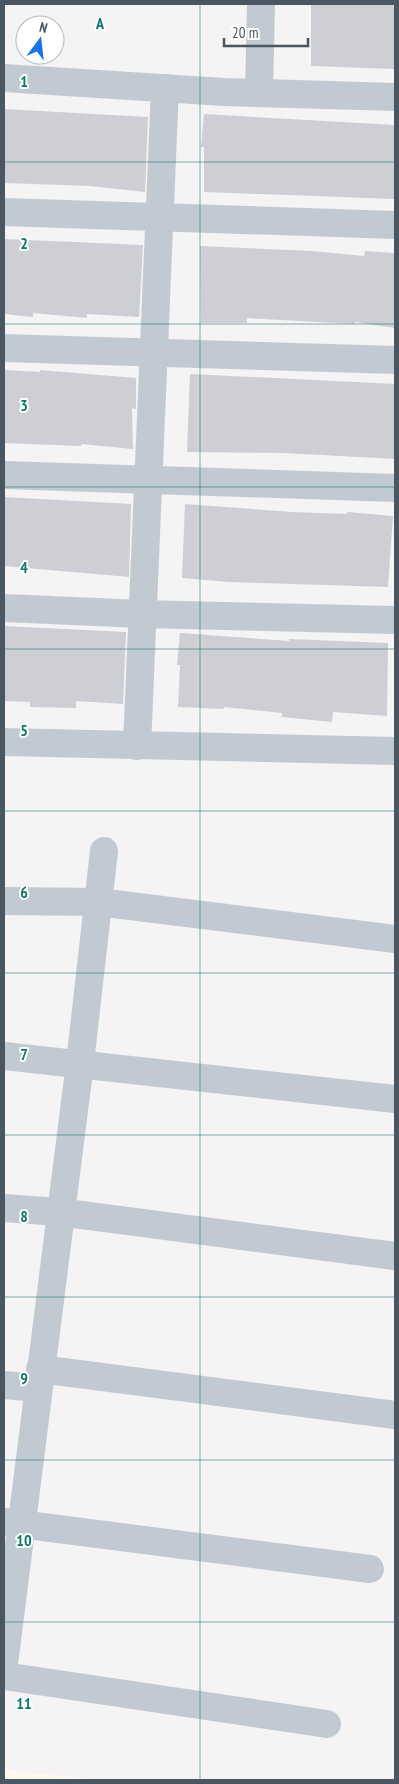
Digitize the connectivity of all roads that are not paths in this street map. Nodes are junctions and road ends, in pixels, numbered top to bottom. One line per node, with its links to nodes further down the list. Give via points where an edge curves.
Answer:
1 (261, 4): 4 (street)
2 (4, 78): 3 (street)
3 (165, 88): 4 (street); 7 (street)
4 (259, 93): 5 (street)
5 (395, 97)
6 (4, 212): 7 (street)
7 (160, 216): 8 (street); 10 (street)
8 (395, 225)
9 (4, 348): 10 (street)
10 (154, 351): 11 (street); 13 (street)
11 (395, 360)
12 (4, 475): 13 (street)
13 (148, 481): 14 (street); 16 (street)
14 (395, 488)
15 (4, 608): 16 (street)
16 (142, 614): 17 (street); 19 (street)
17 (395, 620)
18 (4, 742): 19 (street)
19 (137, 746): 20 (street)
20 (395, 751)
21 (104, 851): 23 (street)
22 (4, 901): 23 (street)
23 (98, 902): 24 (street); 26 (street)
24 (395, 939)
25 (4, 1056): 26 (street)
26 (80, 1063): 27 (street); 29 (street)
27 (395, 1098)
28 (4, 1208): 29 (street)
29 (59, 1212): 30 (street); 31 (street)
30 (395, 1256)
31 (39, 1379): 32 (street); 33 (street); 34 (street)
32 (4, 1385)
33 (395, 1415)
34 (13, 1523): 35 (street); 36 (street)
35 (370, 1570)
36 (4, 1664)
37 (4, 1676): 38 (street)
38 (327, 1724)

